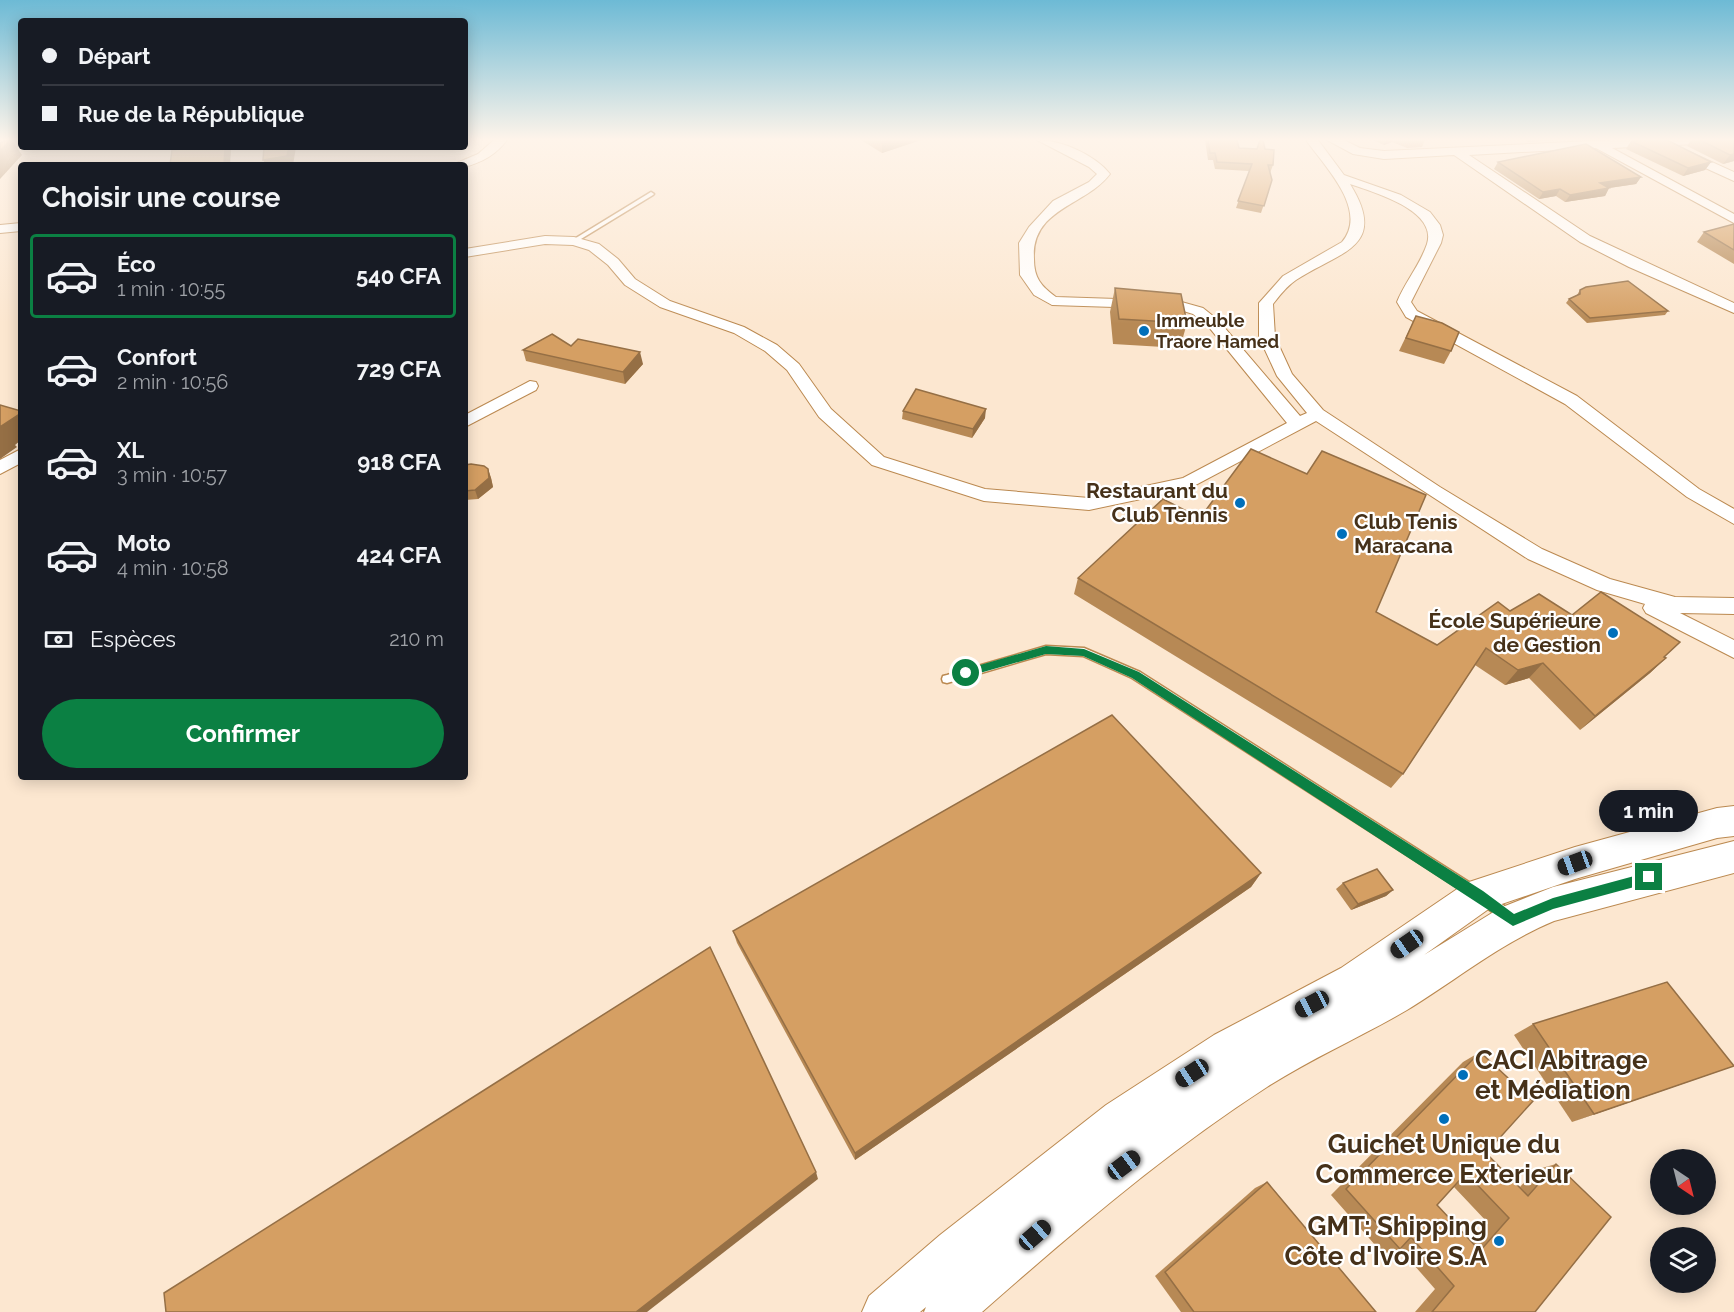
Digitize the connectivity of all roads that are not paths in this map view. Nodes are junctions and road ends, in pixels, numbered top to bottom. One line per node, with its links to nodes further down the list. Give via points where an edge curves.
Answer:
1 (639, 201): 10 (lane)
2 (1063, 201): 16 (street, via 1026,243 1028,275 1039,292 1052,301 1178,305 1198,311 1213,323)
3 (1352, 201): 14 (street, via 1359,219 1358,232 1341,250 1289,279 1266,303 1267,337 1285,376)
4 (1403, 201): 19 (street, via 1433,221 1436,235 1404,302 1411,314 1571,400 1693,493)
5 (1526, 201): 12 (street, via 1585,239)
6 (1702, 201): 7 (street)
7 (1734, 219)
8 (18, 227): 9 (street)
9 (0, 229)
10 (574, 241): 11 (street, via 544,240); 16 (street, via 594,247 613,261 630,282 665,304 739,330 771,348 793,366 825,413 878,460 984,495 1089,504 1188,483)
11 (468, 253)
12 (1734, 309)
13 (530, 386): 15 (street)
14 (1317, 414): 16 (street); 20 (street, via 1535,554)
15 (468, 420)
16 (1296, 423)
17 (18, 456): 18 (street)
18 (0, 468)
19 (1734, 518)
20 (1604, 585): 21 (street, via 1675,605); 22 (street)
21 (1734, 606)
22 (1734, 650)
23 (947, 679): 26 (lane, via 1046,650 1084,652 1136,675)
24 (1734, 821): 26 (street, via 1575,863)
25 (1734, 857): 27 (street, via 1553,904)
26 (1479, 895): 27 (lane); 28 (street, via 1354,981 1228,1049 1121,1120)
27 (1513, 920): 29 (street, via 1393,996 1254,1072 1071,1204)
28 (885, 1312)
29 (947, 1312)

